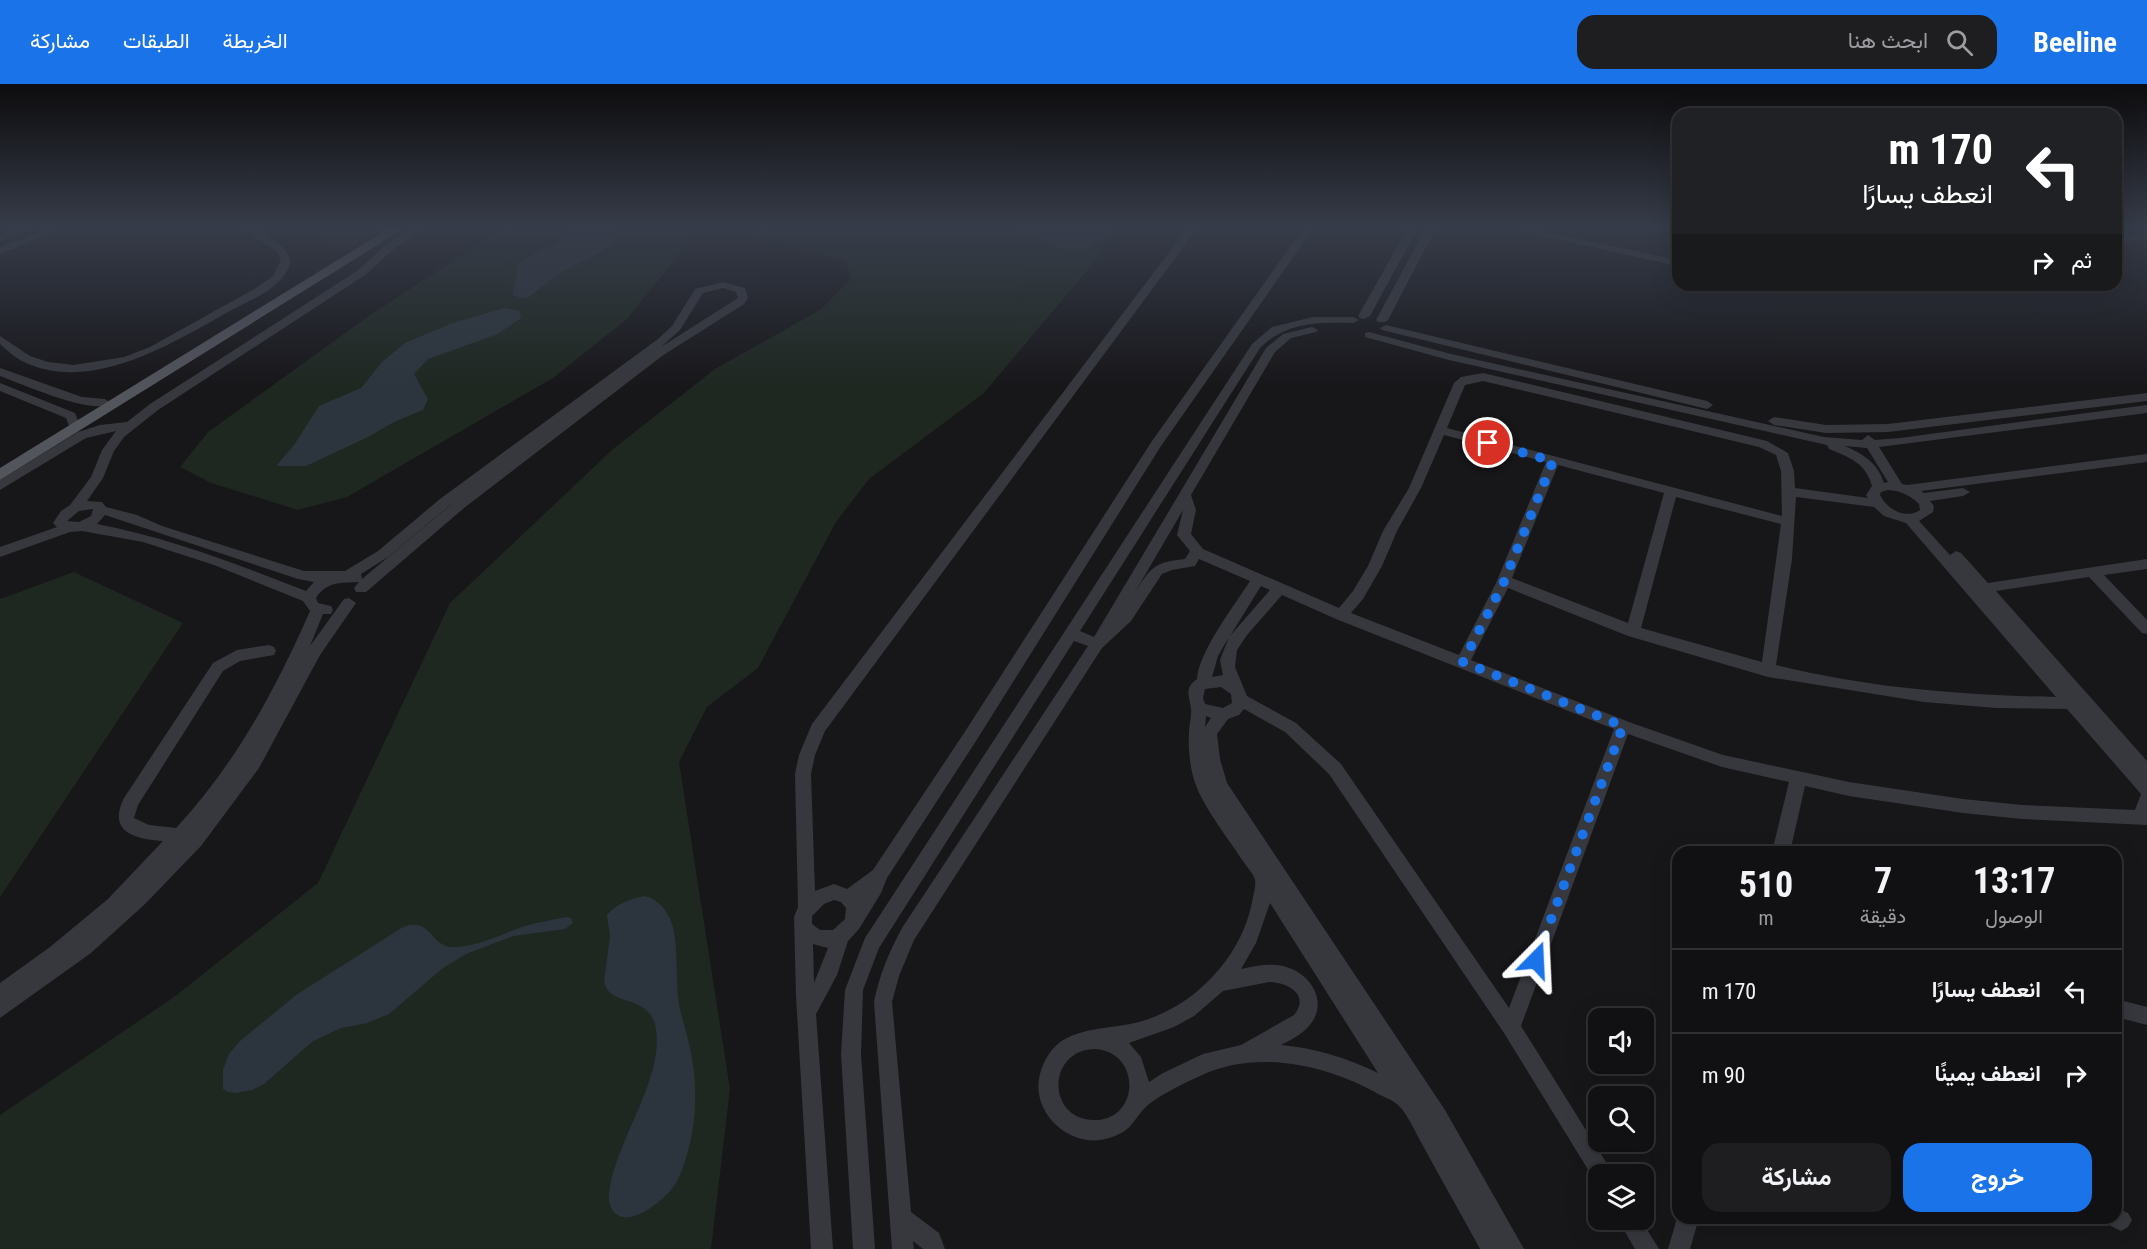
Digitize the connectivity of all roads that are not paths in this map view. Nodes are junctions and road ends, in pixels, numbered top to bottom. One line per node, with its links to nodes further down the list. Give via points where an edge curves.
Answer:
1 (272, 280): 11 (street, via 154,349 126,360 74,368 46,365 26,358)
2 (305, 280): 18 (main road)
3 (314, 280): 34 (main road)
4 (350, 280): 22 (street)
5 (1153, 280): 86 (street, via 818,728 803,774)
6 (1272, 280): 87 (street, via 1156,444)
7 (1384, 280): 10 (street)
8 (1405, 280): 9 (street)
9 (1384, 324): 10 (street); 10 (street, via 1379,334); 12 (street)
10 (1360, 325): 12 (street); 27 (street, via 1327,319 1290,324 1263,337); 28 (street, via 1300,332 1277,343)
11 (0, 339)
12 (1482, 358): 23 (street, via 1790,424); 25 (street)
13 (0, 372): 14 (street)
14 (28, 383): 16 (street); 18 (street, via 80,401)
15 (0, 387): 16 (street)
16 (12, 393): 21 (street, via 71,416)
17 (2147, 397): 23 (street)
18 (105, 403): 21 (main road)
19 (2147, 409): 26 (street)
20 (574, 413): 20 (street, via 740,302 741,290 723,285 699,291 676,328); 56 (street, via 445,502 383,554); 60 (street)
21 (73, 423): 32 (main road)
22 (129, 426): 35 (street, via 108,450); 36 (street, via 82,435)
23 (1862, 429): 26 (street)
24 (1440, 430): 30 (street); 40 (street, via 1460,383 1483,377 1770,446 1785,458); 65 (street, via 1376,566)
25 (1824, 441): 26 (street); 37 (street, via 1868,464 1876,473)
26 (1871, 444): 38 (street)
27 (1189, 448): 28 (street); 68 (street)
28 (1208, 454): 41 (street)
29 (2147, 458): 33 (street)
30 (1553, 461): 39 (street); 58 (street)
31 (2147, 466): 33 (street)
32 (0, 467)
33 (2086, 470): 38 (street); 42 (street)
34 (0, 475)
35 (97, 478): 44 (street); 45 (street)
36 (0, 486)
37 (1879, 487): 38 (street); 43 (street, via 1873,495)
38 (1903, 488): 42 (street)
39 (1671, 492): 47 (street); 67 (street)
40 (1789, 492): 43 (street); 47 (street)
41 (1184, 495): 53 (street, via 1190,509 1184,534); 69 (street)
42 (1922, 498): 46 (street, via 1927,509)
43 (1876, 502): 46 (street, via 1890,513)
44 (75, 508): 45 (street, via 87,504); 48 (street)
45 (99, 508): 48 (street, via 96,519); 49 (street)
46 (1915, 518): 61 (street); 75 (street)
47 (1789, 522): 72 (street)
48 (70, 524): 50 (street); 51 (street); 52 (street)
49 (157, 529): 50 (street); 57 (street, via 303,576)
50 (144, 538): 64 (street, via 293,590)
51 (0, 544)
52 (0, 552)
53 (1194, 557): 59 (street); 69 (street, via 1187,564 1169,565 1157,571 1126,617)
54 (2147, 564): 55 (street)
55 (2092, 572): 61 (street); 66 (street)
56 (348, 576): 57 (street); 60 (street, via 358,580)
57 (331, 578): 64 (street, via 316,587)
58 (1505, 581): 67 (street); 71 (street)
59 (1255, 583): 62 (street); 73 (street, via 1211,655)
60 (361, 588): 63 (street)
61 (1985, 588): 79 (street)
62 (1282, 592): 65 (street); 74 (street, via 1257,612 1233,645 1227,662)
63 (349, 603): 64 (street, via 333,609); 96 (street, via 314,651 253,762 195,841 85,947)
64 (314, 604): 84 (street, via 301,649 232,772)
65 (1341, 615): 71 (street)
66 (2147, 629)
67 (1633, 632): 72 (street)
68 (1071, 633): 69 (street); 111 (street, via 871,944 861,968 852,1004 851,1054)
69 (1097, 644): 106 (street, via 908,934 887,978 884,1010)
70 (268, 651): 84 (street, via 237,656 218,667 130,803 126,817 134,830)
71 (1463, 662): 78 (street)
72 (1768, 671): 75 (street, via 1923,697 1996,703)
73 (1204, 683): 74 (street, via 1222,681); 76 (street, via 1196,690)
74 (1238, 693): 77 (street, via 1235,710); 100 (street, via 1258,711 1274,717 1335,768)
75 (2071, 703): 81 (street)
76 (1199, 708): 77 (street); 88 (street, via 1195,732 1205,789)
77 (1223, 714): 114 (street, via 1209,733 1219,785 1438,1118)
78 (1623, 726): 80 (street, via 1722,761); 100 (street)
79 (2147, 772)
80 (1798, 779): 83 (street, via 1963,806); 85 (street)
81 (2147, 790)
82 (2147, 799): 83 (street, via 2143,804)
83 (2147, 818)
84 (180, 836): 95 (street, via 114,905)
85 (1782, 846)
86 (805, 873): 89 (street); 91 (street)
87 (879, 875): 90 (street); 92 (street, via 875,888)
88 (1264, 878): 94 (street, via 1261,906 1252,933 1239,959); 103 (street)
89 (823, 894): 90 (street, via 834,892); 91 (street)
90 (849, 897): 92 (street)
91 (805, 914): 93 (street, via 806,928 816,937); 97 (street)
92 (856, 915): 93 (street, via 853,925)
93 (840, 937): 97 (street, via 822,988)
94 (1220, 983): 101 (street, via 1196,1004 1167,1021 1135,1033); 102 (street, via 1273,972 1286,974 1305,989 1309,1001 1300,1021)
95 (0, 994)
96 (0, 1008)
97 (808, 1009): 110 (street)
98 (2122, 1010): 99 (street)
99 (2147, 1016)
100 (1511, 1027): 105 (street)
101 (1100, 1039): 104 (street, via 1125,1052 1133,1062 1139,1075); 104 (street, via 1072,1044 1057,1058 1048,1078 1053,1106 1075,1127 1097,1130 1118,1124 1130,1115)
102 (1245, 1053): 103 (street, via 1296,1054 1337,1064 1367,1076); 104 (street, via 1187,1069)
103 (1405, 1099): 109 (street)
104 (1137, 1102)
105 (1596, 1164)
106 (901, 1218): 112 (street); 113 (street, via 931,1241)
107 (1686, 1224): 116 (street)
108 (1636, 1230): 115 (street)
109 (1488, 1245)
110 (822, 1249)
111 (864, 1249)
112 (903, 1249)
113 (934, 1249)
114 (1513, 1249)
115 (1648, 1249)
116 (1679, 1249)

